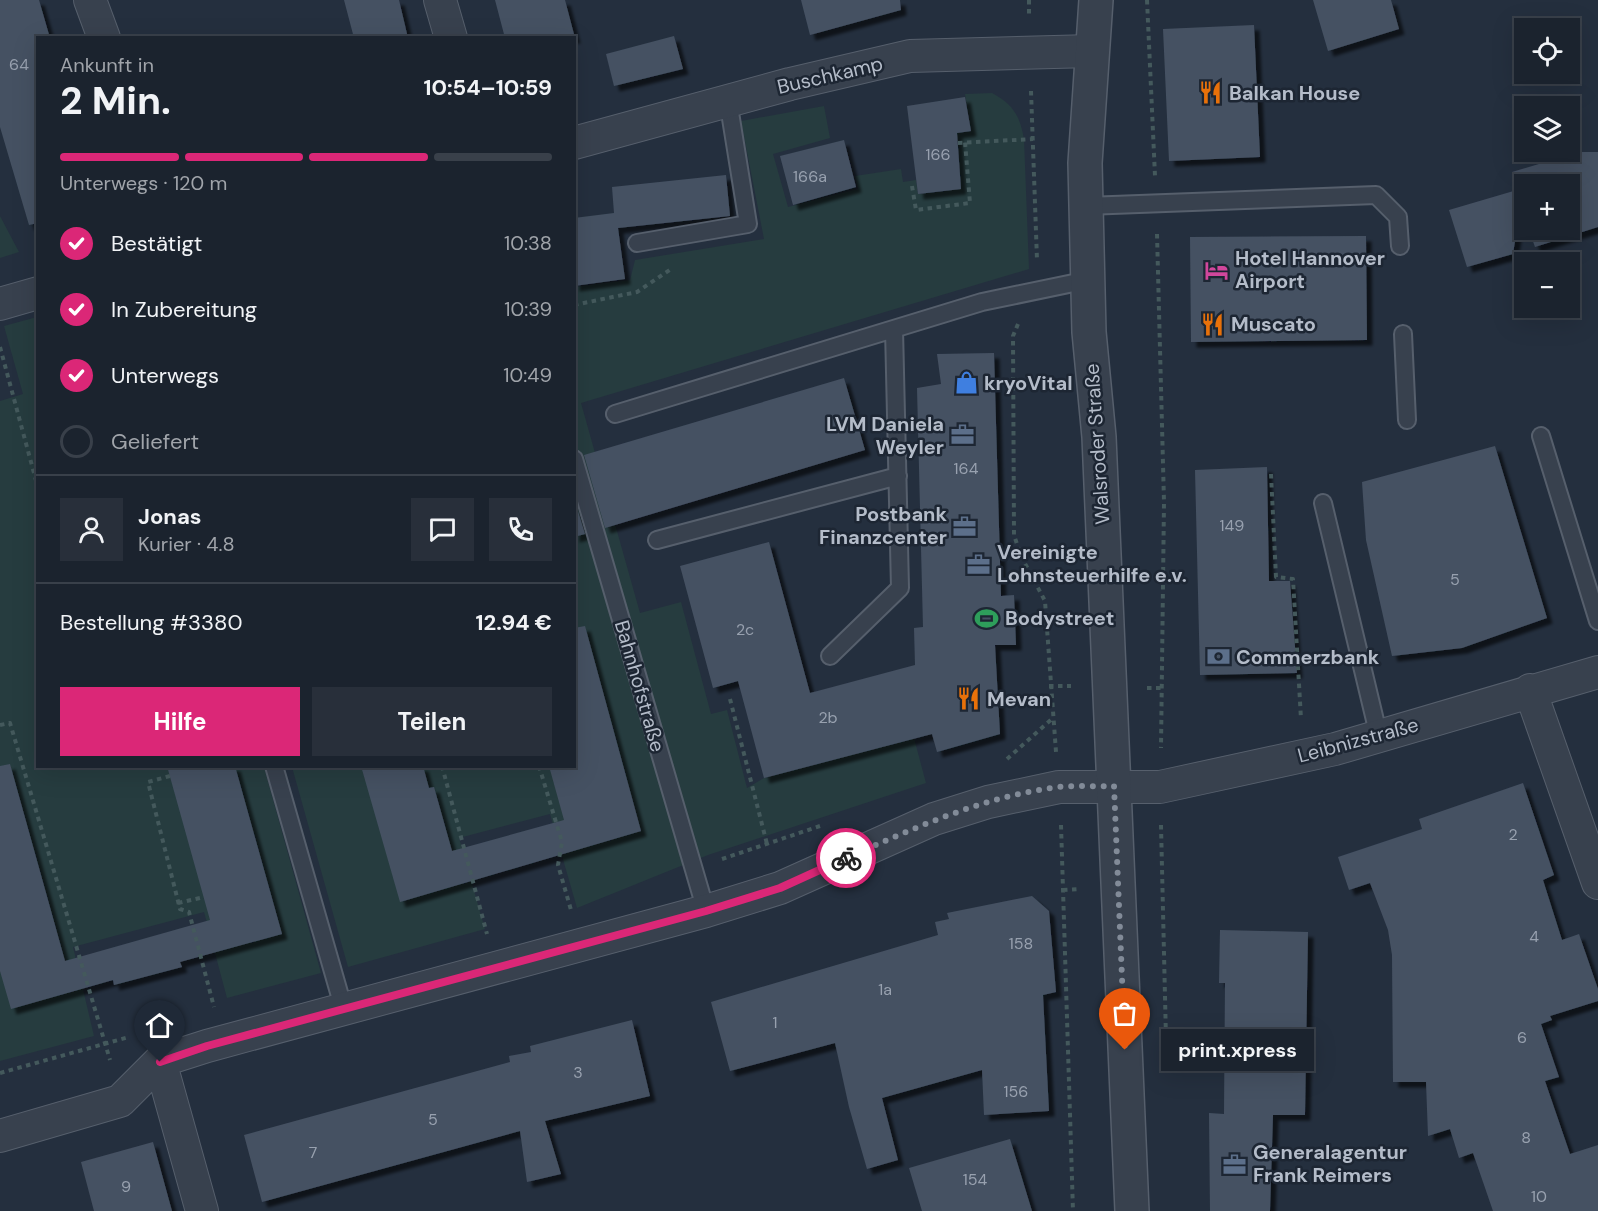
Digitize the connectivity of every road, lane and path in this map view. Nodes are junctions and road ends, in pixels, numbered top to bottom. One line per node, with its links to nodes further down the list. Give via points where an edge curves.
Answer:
1 (90, 0): 6 (street)
2 (440, 0): 7 (street)
3 (1029, 0): 8 (path)
4 (1096, 0): 9 (street, Walsroder Straße)
5 (1147, 0): 16 (path)
6 (103, 36)
7 (450, 36)
8 (1030, 51): 9 (street, Buschkamp); 10 (street, Buschkamp, via 910,56); 11 (path)
9 (1092, 51): 17 (street, Walsroder Straße)
10 (728, 100): 12 (street, Buschkamp); 18 (lane, via 747,224)
11 (1033, 139): 13 (path); 22 (path, via 1039,250)
12 (576, 142)
13 (965, 142): 14 (path); 15 (path, via 970,203 916,210)
14 (957, 143)
15 (912, 186)
16 (1156, 204): 17 (lane); 20 (lane, via 1376,195 1398,217); 52 (path, via 1164,502)
17 (1086, 206): 21 (street, Walsroder Straße)
18 (697, 232): 19 (lane); 25 (path, via 677,265 637,292)
19 (637, 243)
20 (1400, 246)
21 (1088, 280): 22 (lane); 50 (street, Walsroder Straße)
22 (1031, 292): 26 (lane, via 982,302); 51 (path, via 1013,336 1014,535 1045,601)
23 (36, 294): 24 (street)
24 (0, 304)
25 (576, 305)
26 (894, 329): 29 (lane); 34 (lane)
27 (1403, 334): 30 (lane)
28 (0, 347): 35 (path)
29 (615, 414)
30 (1407, 420)
31 (1541, 436): 38 (lane)
32 (576, 466): 57 (lane, Bahnhofstraße)
33 (1271, 474): 45 (path, via 1276,577 1293,579)
34 (898, 476): 37 (lane); 39 (lane, via 900,588)
35 (36, 481)
36 (1323, 503): 44 (lane)
37 (657, 540)
38 (1598, 621)
39 (830, 656)
40 (1598, 672): 41 (street, Leibnizstraße)
41 (1530, 690): 44 (street, Leibnizstraße); 54 (street)
42 (730, 699): 53 (path)
43 (0, 725): 64 (path, via 10,723 88,980)
44 (1379, 737): 45 (street, Leibnizstraße)
45 (1303, 756): 52 (street, Leibnizstraße)
46 (275, 768): 60 (lane)
47 (443, 768): 59 (path)
48 (540, 768): 58 (path, via 562,842 558,865)
49 (170, 776): 56 (path, via 148,782)
50 (1114, 786): 51 (street); 52 (street, Leibnizstraße); 68 (street, Walsroder Straße)
51 (1059, 787): 57 (street, via 988,802 934,819 780,888); 67 (path)
52 (1160, 787): 62 (path)
53 (767, 844)
54 (1598, 883)
55 (204, 897): 56 (path)
56 (178, 903): 61 (path, via 180,909 189,912)
57 (706, 911): 60 (street)
58 (573, 916)
59 (488, 939)
60 (344, 1010): 63 (street)
61 (216, 1013)
62 (1166, 1047)
63 (160, 1062): 64 (street); 66 (street)
64 (120, 1101): 65 (street)
65 (0, 1136)
66 (201, 1211)
67 (1073, 1211)
68 (1132, 1211)

